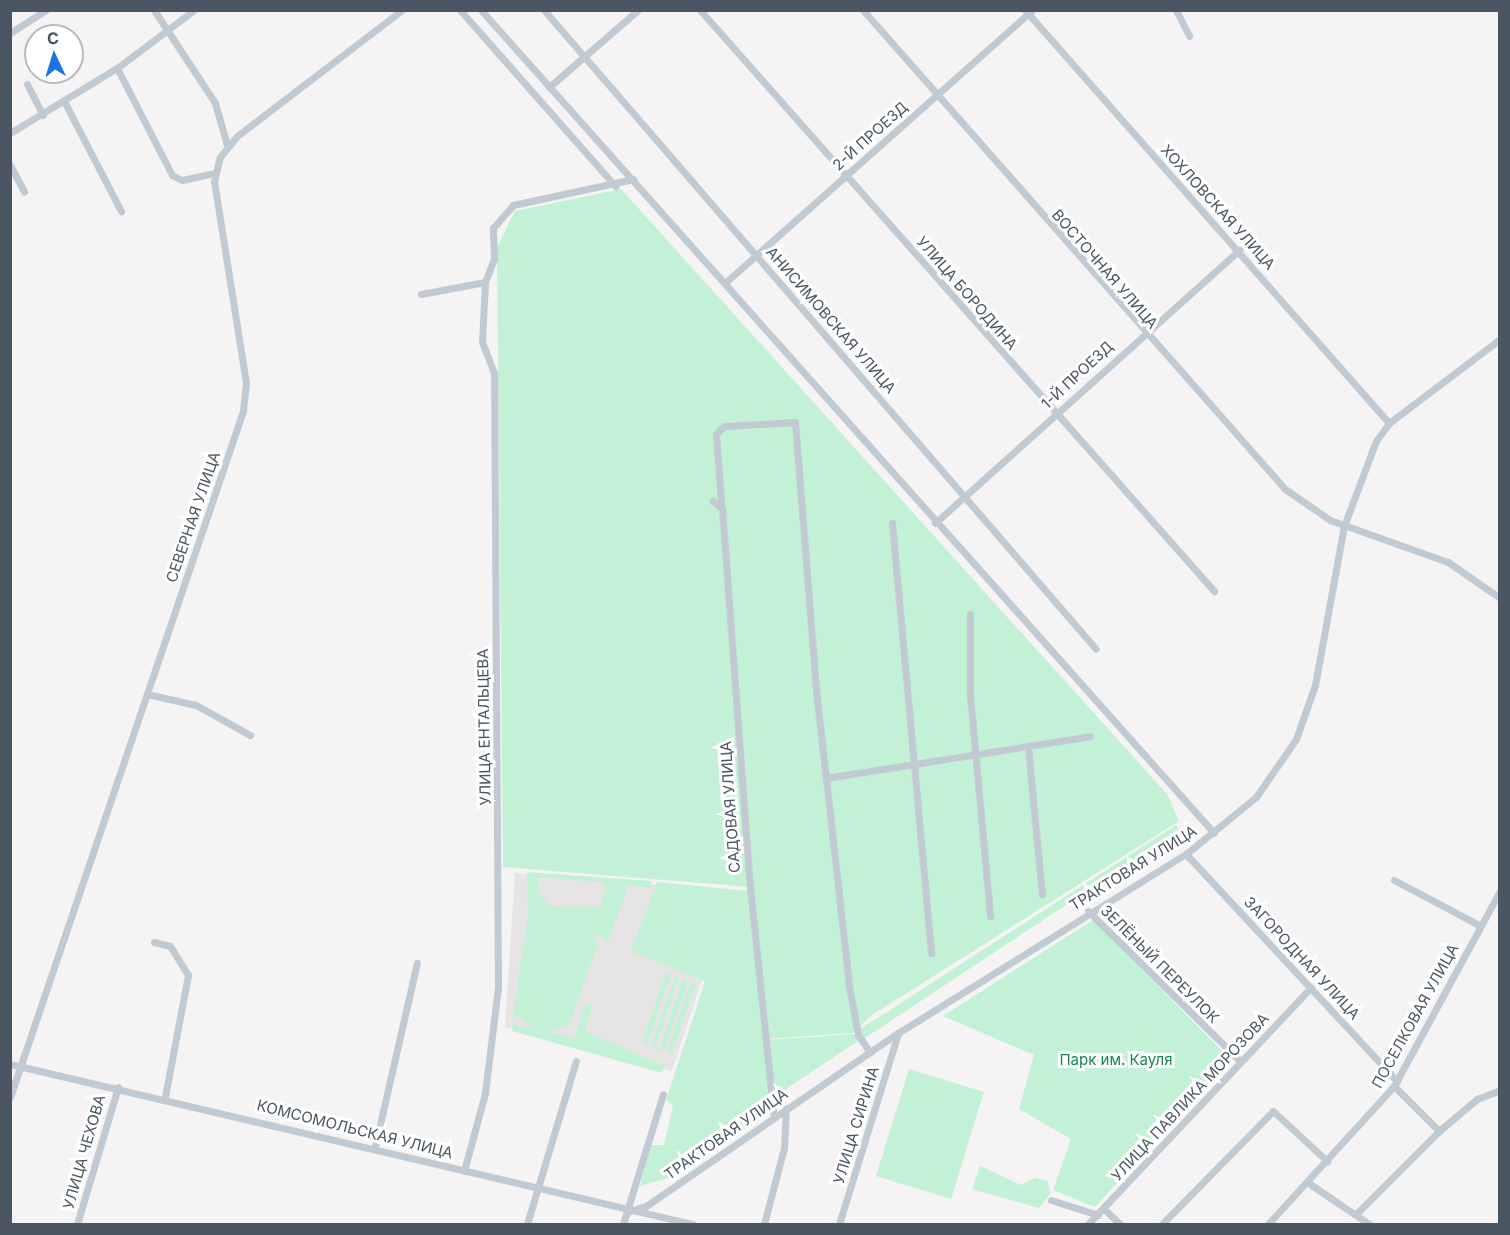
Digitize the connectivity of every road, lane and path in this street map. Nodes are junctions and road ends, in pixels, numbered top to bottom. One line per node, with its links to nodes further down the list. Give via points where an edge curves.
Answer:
1 (46, 10): 14 (street)
2 (154, 10): 13 (street)
3 (194, 10): 13 (street)
4 (402, 10): 24 (street)
5 (460, 10): 29 (street)
6 (481, 10): 19 (street)
7 (544, 10): 16 (street, АНИСИМОВСКАЯ УЛИЦА)
8 (638, 10): 16 (street)
9 (700, 10): 27 (street, УЛИЦА БОРОДИНА)
10 (863, 10): 20 (street, ВОСТОЧНАЯ УЛИЦА)
11 (1176, 10): 15 (street)
12 (1028, 12): 20 (street, 2-Й ПРОЕЗД); 32 (street, ХОХЛОВСКАЯ УЛИЦА)
13 (169, 30): 17 (street); 24 (street, via 215,103)
14 (10, 33)
15 (1189, 36)
16 (584, 57): 19 (street); 33 (street, АНИСИМОВСКАЯ УЛИЦА)
17 (117, 68): 21 (street); 26 (street, via 172,175 182,180)
18 (27, 84): 22 (street)
19 (549, 87): 28 (street)
20 (935, 94): 27 (street, 2-Й ПРОЕЗД); 37 (street, ВОСТОЧНАЯ УЛИЦА)
21 (64, 103): 22 (street); 31 (street)
22 (43, 115): 23 (street)
23 (10, 133)
24 (228, 145): 26 (street)
25 (10, 165): 30 (street)
26 (214, 173): 49 (street, СЕВЕРНАЯ УЛИЦА, via 246,383 243,411)
27 (848, 174): 33 (street, 2-Й ПРОЕЗД); 39 (street, УЛИЦА БОРОДИНА)
28 (633, 179): 29 (street, УЛИЦА ЕНТАЛЬЦЕВА); 35 (street)
29 (615, 186): 34 (street, УЛИЦА ЕНТАЛЬЦЕВА, via 513,205 493,228 494,259)
30 (24, 191)
31 (121, 211)
32 (1239, 250): 37 (street, 1-Й ПРОЕЗД); 40 (street, ХОХЛОВСКАЯ УЛИЦА)
33 (756, 255): 35 (street, 2-Й ПРОЕЗД); 41 (street, АНИСИМОВСКАЯ УЛИЦА)
34 (485, 282): 36 (street); 85 (street, УЛИЦА ЕНТАЛЬЦЕВА, via 482,342 494,373 498,987 485,1093)
35 (726, 282): 43 (street)
36 (421, 294)
37 (1142, 332): 39 (street, 1-Й ПРОЕЗД); 44 (street, ВОСТОЧНАЯ УЛИЦА, via 1285,489)
38 (1499, 340): 40 (street, ТРАКТОВАЯ УЛИЦА)
39 (1054, 415): 41 (street, 1-Й ПРОЕЗД); 45 (street, УЛИЦА БОРОДИНА)
40 (1389, 423): 44 (street, ТРАКТОВАЯ УЛИЦА, via 1358,479)
41 (966, 494): 43 (street, 1-Й ПРОЕЗД); 48 (street, АНИСИМОВСКАЯ УЛИЦА)
42 (892, 523): 54 (street)
43 (935, 523): 56 (street)
44 (1344, 526): 46 (street, ВОСТОЧНАЯ УЛИЦА, via 1415,547); 56 (street, ТРАКТОВАЯ УЛИЦА, via 1321,663 1296,739 1256,797)
45 (1214, 591)
46 (1500, 598)
47 (970, 614): 53 (street, via 970,694)
48 (1096, 649)
49 (147, 694): 50 (street, via 196,705); 73 (street, СЕВЕРНАЯ УЛИЦА)
50 (250, 735)
51 (1090, 736): 52 (street)
52 (1028, 747): 53 (street); 60 (street)
53 (979, 756): 54 (street); 62 (street)
54 (914, 767): 55 (street); 65 (street)
55 (826, 778): 69 (street, via 849,986 858,1035); 81 (street, САДОВАЯ УЛИЦА, via 795,422 732,425 716,434 717,502)
56 (1214, 833): 57 (street, ТРАКТОВАЯ УЛИЦА)
57 (1186, 854): 61 (street, ТРАКТОВАЯ УЛИЦА); 67 (street, ЗАГОРОДНАЯ УЛИЦА)
58 (1394, 880): 63 (street)
59 (1500, 891): 63 (street, ПОСЕЛКОВАЯ УЛИЦА)
60 (1042, 894)
61 (1088, 911): 68 (street, ТРАКТОВАЯ УЛИЦА); 71 (street, ЗЕЛЁНЫЙ ПЕРЕУЛОК)
62 (990, 916)
63 (1481, 926): 74 (street, ПОСЕЛКОВАЯ УЛИЦА)
64 (154, 942): 79 (street, via 170,946 188,975)
65 (931, 953)
66 (417, 963): 83 (street)
67 (1311, 987): 71 (street, УЛИЦА ПАВЛИКА МОРОЗОВА); 74 (street, ЗАГОРОДНАЯ УЛИЦА)
68 (898, 1033): 69 (street, ТРАКТОВАЯ УЛИЦА); 98 (street, УЛИЦА СИРИНА)
69 (870, 1052): 80 (street, ТРАКТОВАЯ УЛИЦА)
70 (576, 1061): 87 (street)
71 (1240, 1061): 89 (street, УЛИЦА ПАВЛИКА МОРОЗОВА)
72 (10, 1064): 73 (street, КОМСОМОЛЬСКАЯ УЛИЦА)
73 (21, 1067): 75 (street, КОМСОМОЛЬСКАЯ УЛИЦА); 78 (street, СЕВЕРНАЯ УЛИЦА)
74 (1395, 1084): 82 (street, ЗАГОРОДНАЯ УЛИЦА); 84 (street, ПОСЕЛКОВАЯ УЛИЦА)
75 (118, 1087): 79 (street, КОМСОМОЛЬСКАЯ УЛИЦА); 93 (street, УЛИЦА ЧЕХОВА)
76 (1500, 1089): 82 (street, via 1477,1099)
77 (663, 1094): 90 (street)
78 (10, 1097)
79 (165, 1097): 83 (street, КОМСОМОЛЬСКАЯ УЛИЦА)
80 (786, 1108): 81 (street, ТРАКТОВАЯ УЛИЦА); 97 (street, via 784,1148)
81 (774, 1117): 90 (street, ТРАКТОВАЯ УЛИЦА, via 646,1206)
82 (1439, 1131): 91 (street)
83 (375, 1146): 85 (street, КОМСОМОЛЬСКАЯ УЛИЦА)
84 (1327, 1161): 86 (street, ПОСЕЛКОВАЯ УЛИЦА); 101 (street, via 1273,1111)
85 (464, 1171): 87 (street, КОМСОМОЛЬСКАЯ УЛИЦА)
86 (1307, 1182): 91 (street); 102 (street, ПОСЕЛКОВАЯ УЛИЦА)
87 (537, 1191): 90 (street, КОМСОМОЛЬСКАЯ УЛИЦА); 94 (street)
88 (1051, 1200): 92 (street)
89 (1104, 1209): 92 (street, УЛИЦА ПАВЛИКА МОРОЗОВА); 100 (street)
90 (627, 1212): 95 (street); 96 (street, КОМСОМОЛЬСКАЯ УЛИЦА)
91 (1357, 1214): 103 (street)
92 (1098, 1215): 99 (street, УЛИЦА ПАВЛИКА МОРОЗОВА)
93 (77, 1224)
94 (527, 1224)
95 (623, 1224)
96 (692, 1224)
97 (764, 1224)
98 (839, 1224)
99 (1088, 1224)
100 (1120, 1224)
101 (1162, 1224)
102 (1268, 1224)
103 (1369, 1224)

